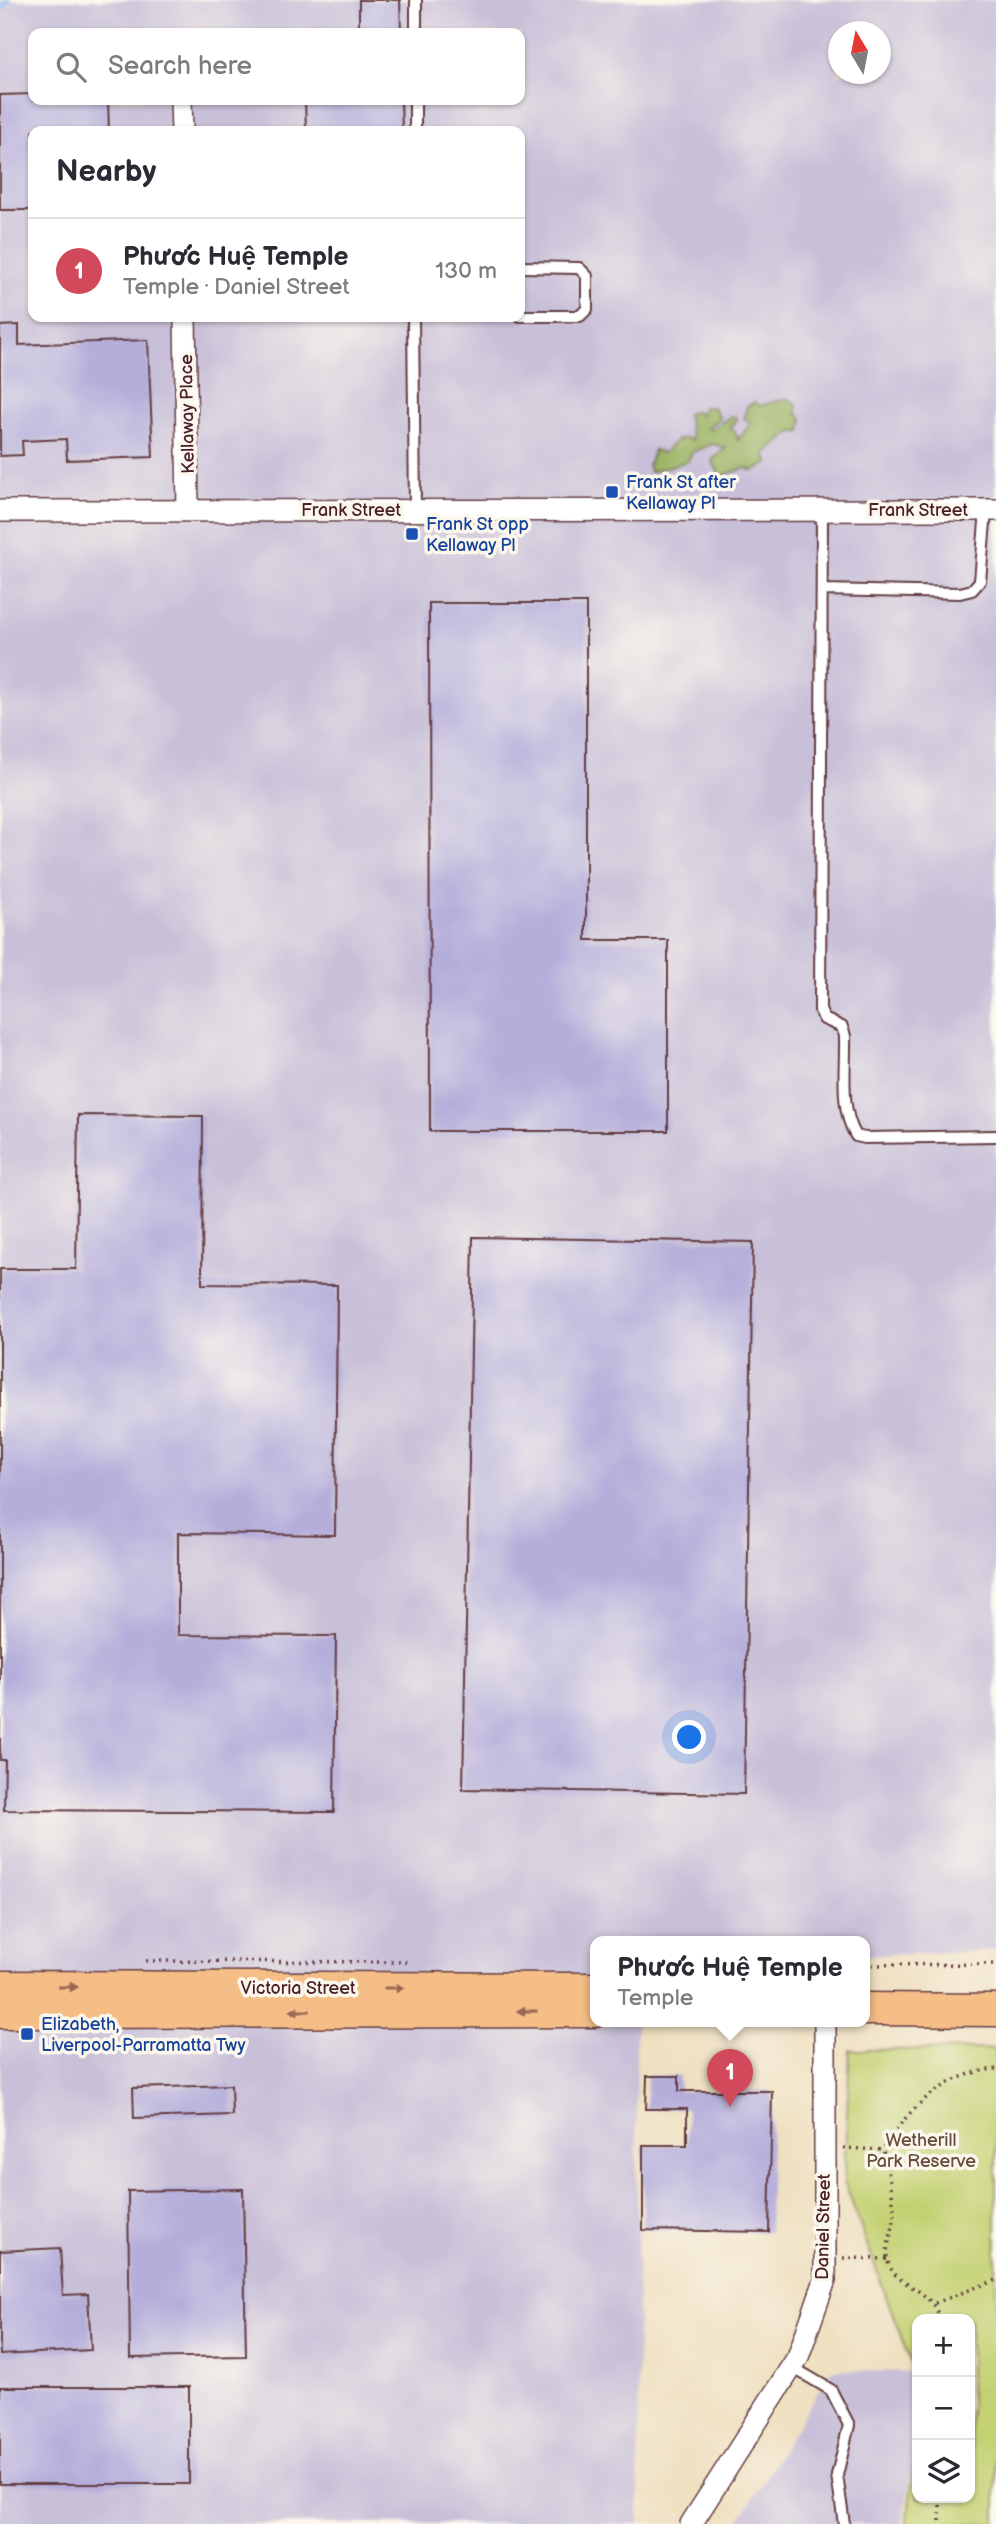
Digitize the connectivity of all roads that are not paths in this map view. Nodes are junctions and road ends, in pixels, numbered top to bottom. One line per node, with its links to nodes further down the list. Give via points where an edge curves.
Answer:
1 (416, 0): 2 (lane)
2 (416, 28)
3 (181, 105): 5 (street)
4 (415, 105): 6 (lane)
5 (181, 126)
6 (415, 126)
7 (525, 267): 8 (lane, via 579,268 587,276 587,309 579,316)
8 (525, 316)
9 (185, 322): 15 (street, Kellaway Place)
10 (414, 322): 11 (lane)
11 (415, 510): 12 (street, Frank Street); 15 (street, Frank Street)
12 (822, 510): 13 (street, Frank Street); 16 (lane)
13 (991, 510): 16 (lane, via 980,581 972,590)
14 (0, 511): 15 (street, Frank Street)
15 (188, 511)
16 (823, 590): 17 (lane, via 820,1010 824,1019 842,1027 845,1036 850,1127 856,1136 865,1138)
17 (996, 1136)
18 (0, 1987): 19 (main road, Victoria Street, one-way to 19)
19 (590, 1989)
20 (870, 1989): 21 (main road)
21 (996, 1990)
22 (870, 2009): 23 (main road)
23 (996, 2010)
24 (590, 2011): 25 (main road, Victoria Street, one-way to 25)
25 (0, 2012)
26 (825, 2027): 27 (street, Daniel Street, via 825,2280)
27 (792, 2367): 28 (street, Daniel Street); 29 (lane, via 831,2390 849,2425 837,2475)
28 (691, 2524)
29 (844, 2524)

